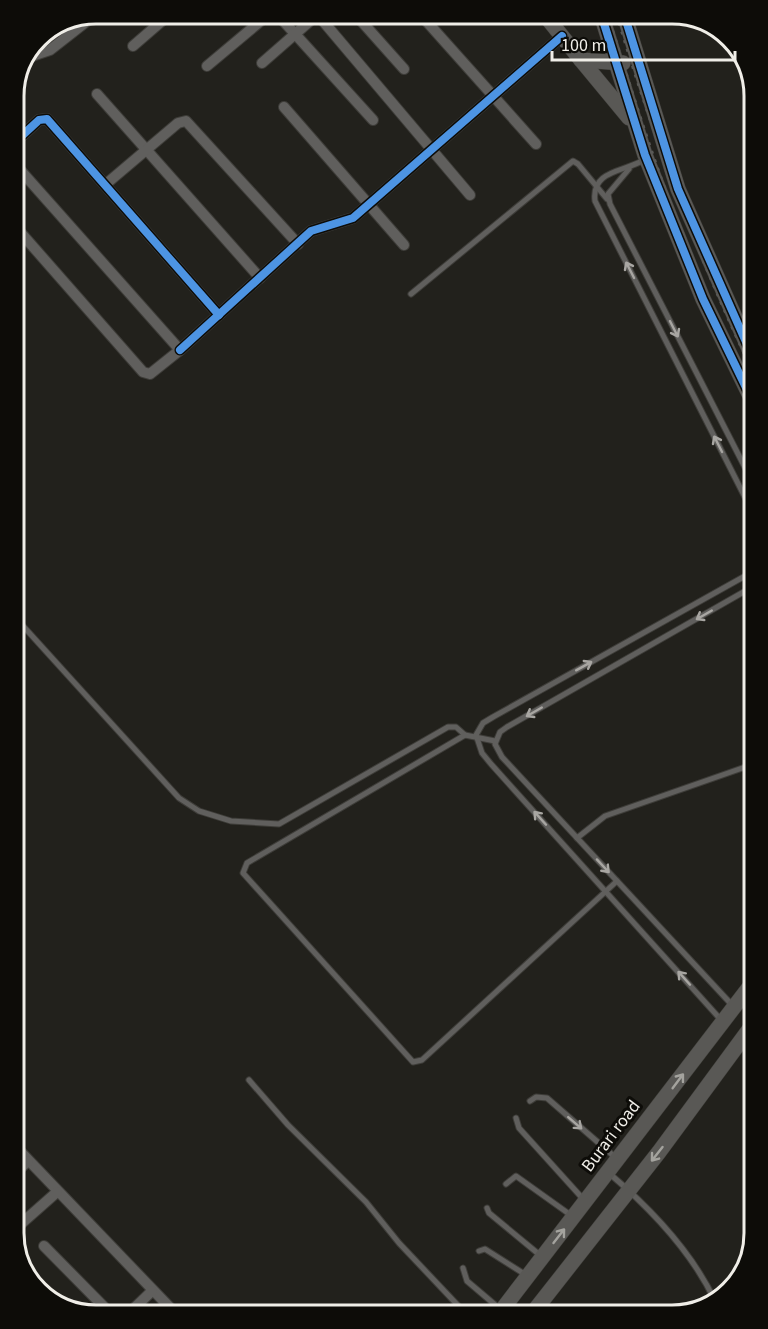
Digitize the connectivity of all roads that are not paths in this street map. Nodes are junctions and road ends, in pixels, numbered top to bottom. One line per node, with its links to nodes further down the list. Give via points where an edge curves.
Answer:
1 (158, 24): 15 (street)
2 (256, 24): 20 (street)
3 (286, 24): 12 (street)
4 (306, 24): 12 (street)
5 (325, 24): 29 (street)
6 (364, 24): 21 (street)
7 (429, 24): 23 (street)
8 (552, 24): 13 (main road)
9 (604, 24): 19 (main road)
10 (627, 24): 17 (main road)
11 (65, 31): 14 (street)
12 (295, 34): 18 (street); 25 (street)
13 (562, 36): 16 (main road); 23 (street)
14 (47, 44)
15 (133, 46)
16 (581, 60): 19 (main road); 26 (main road)
17 (637, 61): 19 (main road); 45 (main road, via 678,189)
18 (262, 63)
19 (616, 64): 26 (main road)
20 (207, 66)
21 (404, 69)
22 (97, 94): 30 (street)
23 (493, 96): 28 (street); 29 (street)
24 (284, 107): 38 (street)
25 (373, 120)
26 (635, 125): 31 (main road)
27 (24, 133): 34 (street, via 47,118)
28 (536, 144)
29 (430, 148): 36 (street); 38 (street)
30 (147, 149): 34 (street); 40 (street, via 178,123 189,123); 42 (street)
31 (646, 159): 32 (lane); 47 (main road, via 703,299)
32 (629, 169): 35 (lane, via 604,176); 37 (lane)
33 (24, 173): 46 (street)
34 (106, 184): 44 (street)
35 (596, 185): 37 (lane); 43 (lane, via 573,161); 49 (lane, one-way to 35, via 600,212 595,201)
36 (470, 195)
37 (608, 199): 48 (lane, one-way to 48)
38 (368, 204): 40 (street, via 353,218 316,228); 41 (street)
39 (24, 236): 46 (street, via 142,372 150,374)
40 (298, 244): 42 (street)
41 (404, 245)
42 (260, 279): 44 (street)
43 (411, 294)
44 (219, 315): 46 (street)
45 (744, 338)
46 (180, 350)
47 (744, 383)
48 (744, 464)
49 (744, 495)
50 (744, 577): 53 (lane)
51 (744, 592): 54 (lane, one-way to 54)
52 (24, 627): 55 (lane, via 179,798 199,811 231,821 279,824 448,727)
53 (620, 646): 54 (lane); 56 (lane, one-way to 53, via 483,723)
54 (627, 659): 57 (lane, one-way to 57, via 507,727)
55 (465, 735): 56 (lane); 63 (lane, via 247,863 243,873 246,879 413,1062 422,1060)
56 (476, 735): 57 (lane); 60 (lane, via 482,753)
57 (495, 741): 59 (lane, via 502,757)
58 (744, 767): 61 (lane, via 604,816)
59 (533, 790): 60 (lane); 61 (lane)
60 (523, 800): 63 (lane, one-way to 60)
61 (577, 838): 62 (lane, one-way to 62)
62 (617, 881): 63 (lane); 65 (lane)
63 (605, 891): 66 (lane, one-way to 63)
64 (744, 994): 65 (main road, Burari road)
65 (734, 1007): 66 (main road, Burari road)
66 (723, 1022): 74 (main road, Burari road, one-way to 66)
67 (744, 1036): 76 (main road, one-way to 76)
68 (249, 1080): 92 (lane, via 366,1202)
69 (530, 1101): 74 (lane, one-way to 74, via 547,1098)
70 (516, 1118): 78 (lane, via 519,1128)
71 (24, 1156): 72 (street)
72 (28, 1161): 73 (street); 77 (street)
73 (24, 1165)
74 (613, 1165): 76 (lane); 78 (main road, Burari road)
75 (506, 1185): 80 (lane, via 516,1176)
76 (628, 1189): 88 (lane, via 678,1244); 95 (main road)
77 (57, 1192): 81 (street); 87 (street)
78 (585, 1202): 80 (main road, Burari road)
79 (487, 1208): 84 (lane)
80 (573, 1217): 84 (main road, Burari road, one-way to 80)
81 (24, 1221)
82 (44, 1246): 89 (street)
83 (479, 1251): 86 (lane, via 485,1249)
84 (543, 1257): 86 (main road, Burari road)
85 (463, 1268): 93 (lane, via 466,1281)
86 (528, 1276): 94 (main road, Burari road)
87 (152, 1291): 90 (street); 91 (street)
88 (711, 1294)
89 (102, 1305)
90 (137, 1305)
91 (167, 1305)
92 (457, 1305)
93 (492, 1305)
94 (506, 1305)
95 (539, 1305)

